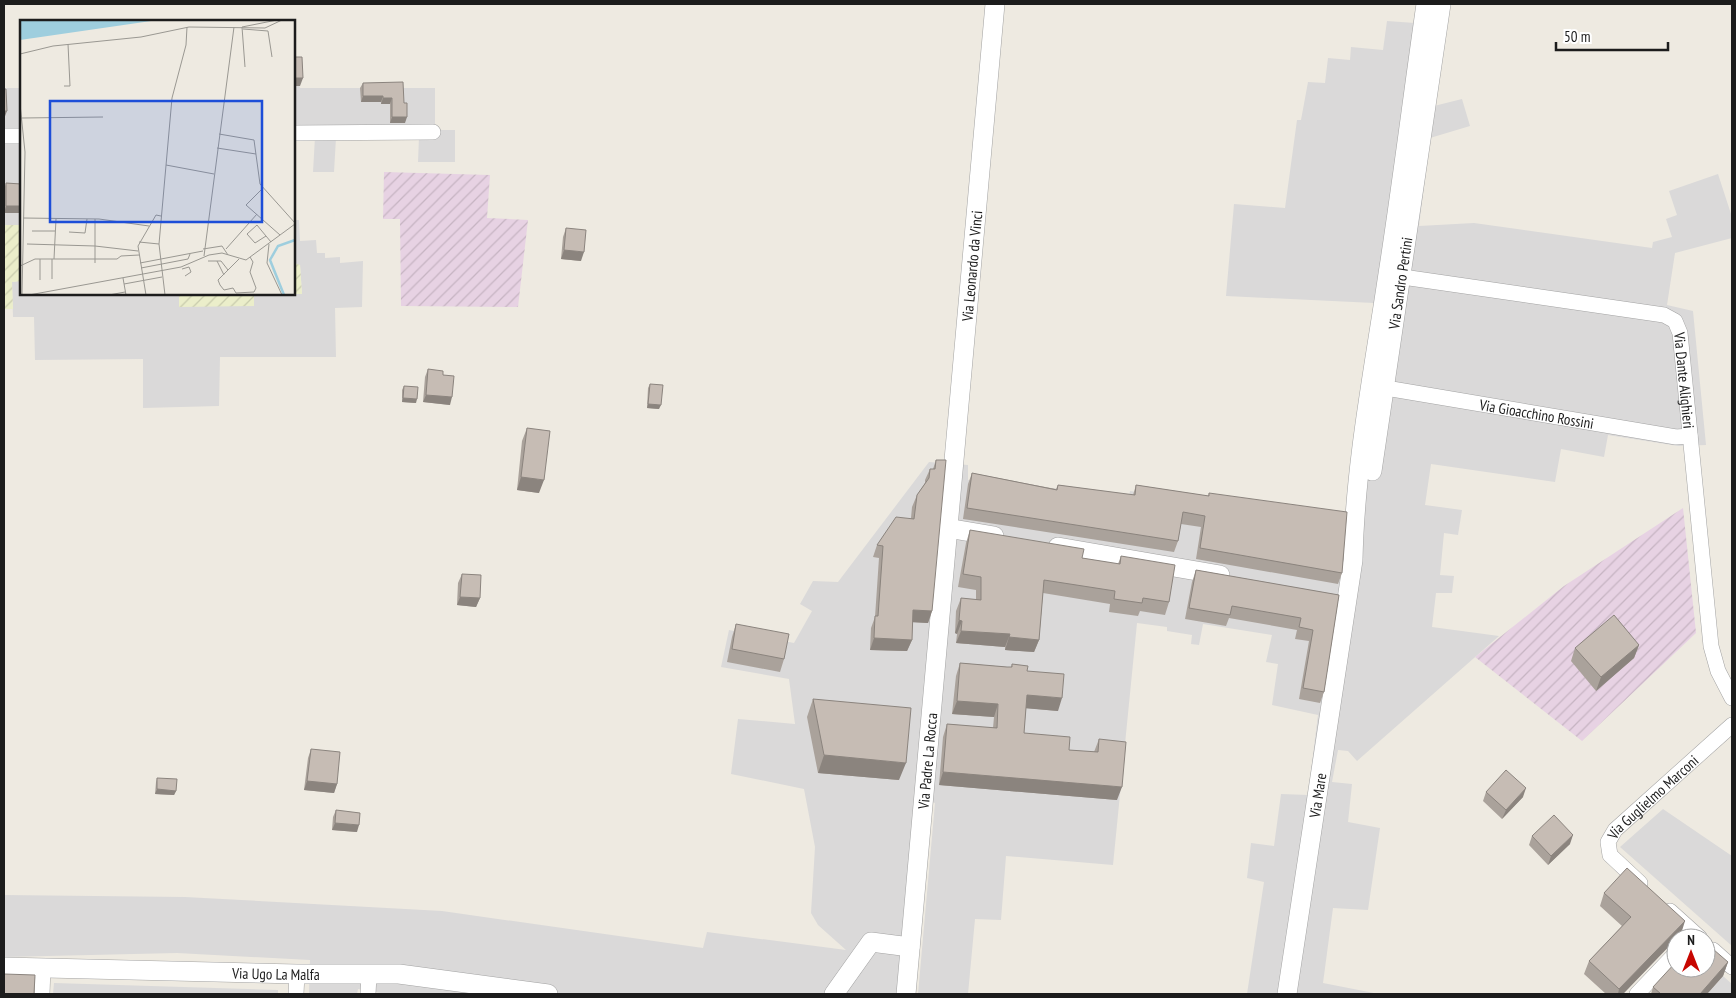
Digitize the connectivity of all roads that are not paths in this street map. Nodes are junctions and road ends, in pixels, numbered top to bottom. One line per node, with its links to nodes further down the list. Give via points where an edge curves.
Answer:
1 (994, 4): 11 (street, Via Leonardo da Vinci)
2 (1426, 4): 8 (street, Via Sandro Pertini)
3 (1440, 4): 8 (street, Via Sandro Pertini)
4 (433, 132): 5 (street)
5 (295, 134)
6 (4, 136): 7 (street)
7 (20, 136)
8 (1395, 276): 9 (street, Via Sandro Pertini); 10 (street, Via Dante Alighieri, via 1664,315 1675,321 1680,333)
9 (1377, 387): 10 (street, Via Gioacchino Rossini, via 1676,437); 16 (street, Via Sandro Pertini, via 1365,526 1352,560)
10 (1690, 436): 17 (street, Via Dante Alighieri, via 1711,646 1718,671)
11 (947, 528): 12 (street); 22 (street, Via Padre La Rocca)
12 (1015, 540)
13 (1044, 545): 14 (street)
14 (1240, 578)
15 (1328, 594): 16 (street)
16 (1347, 597): 36 (street, Via Mare)
17 (1732, 698)
18 (1732, 725): 19 (street, Via Guglielmo Marconi, via 1615,830 1608,842 1610,855)
19 (1648, 890)
20 (1661, 903): 21 (street)
21 (1687, 928)
22 (910, 947): 34 (street, via 871,942); 35 (street, Via Padre La Rocca)
23 (1716, 953): 27 (street)
24 (1666, 964): 37 (street)
25 (4, 967): 26 (street, Via Ugo La Malfa)
26 (43, 967): 28 (street, Via Ugo La Malfa); 30 (street)
27 (1732, 967)
28 (297, 974): 29 (street, Via Ugo La Malfa); 31 (street)
29 (369, 975): 32 (street); 33 (street, Via Ugo La Malfa, via 399,974)
30 (42, 994)
31 (296, 994)
32 (368, 994)
33 (548, 994)
34 (834, 994)
35 (906, 994)
36 (1287, 994)
37 (1637, 994)

